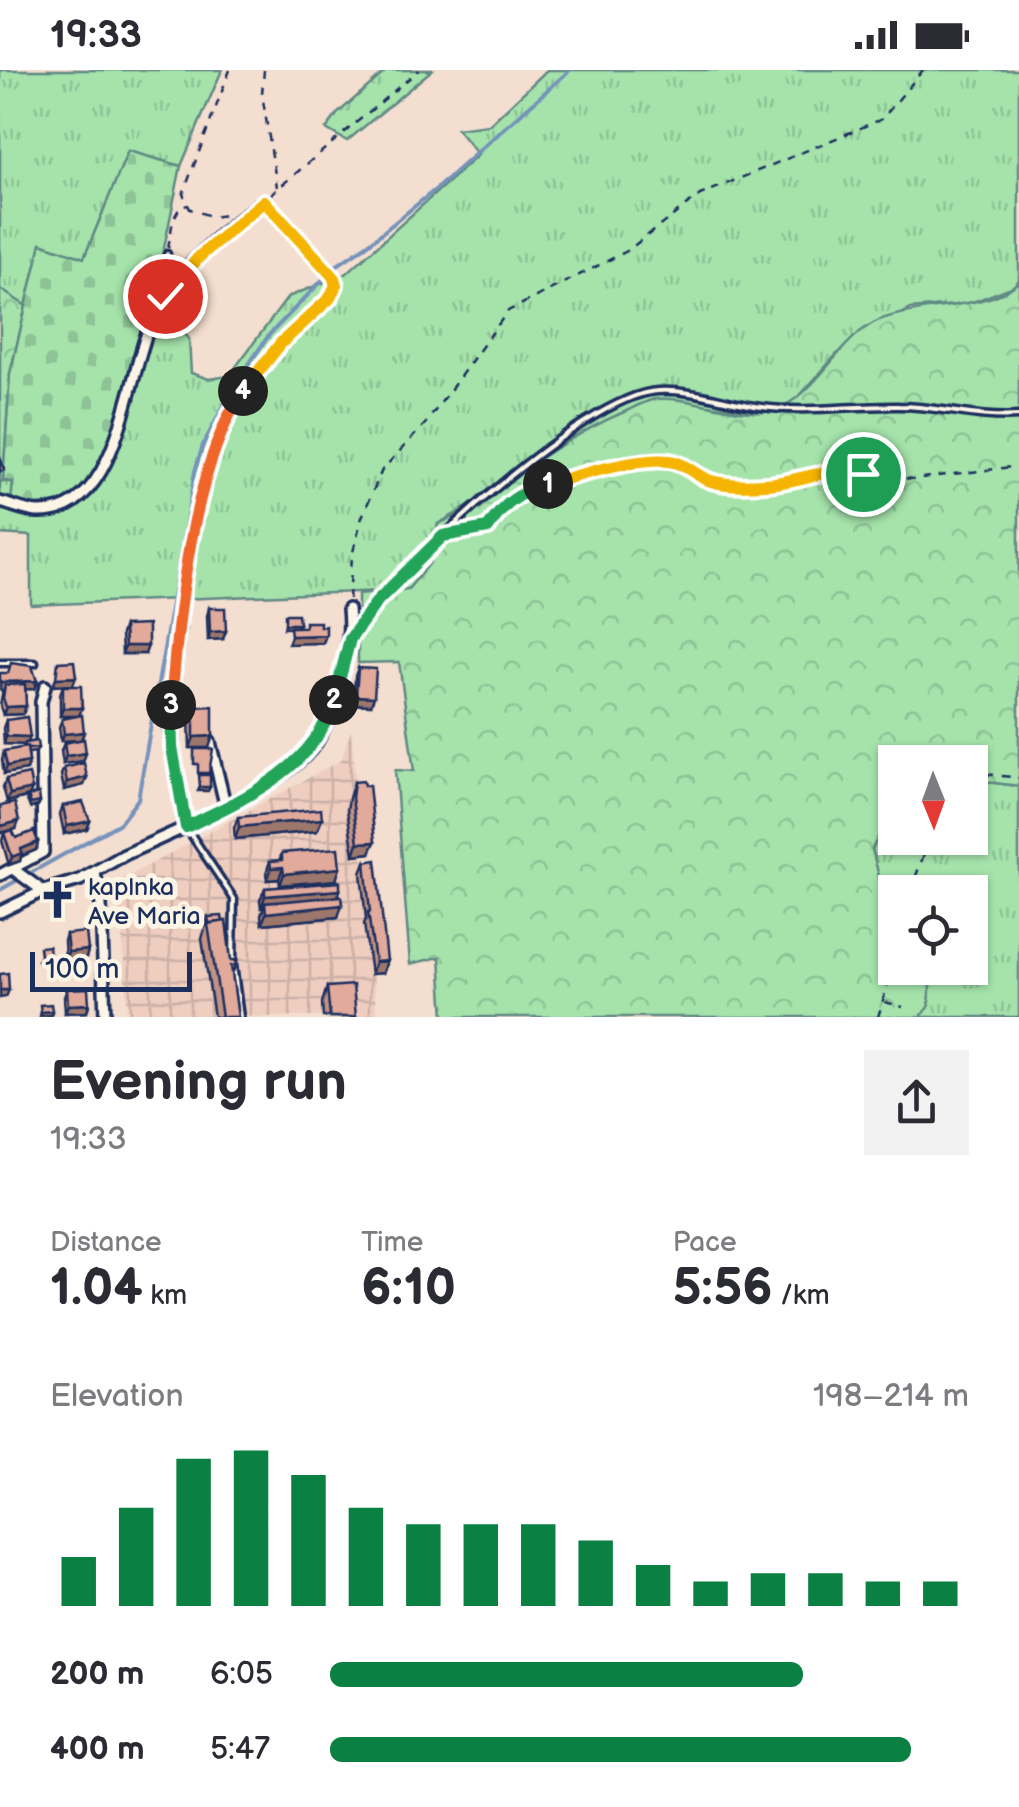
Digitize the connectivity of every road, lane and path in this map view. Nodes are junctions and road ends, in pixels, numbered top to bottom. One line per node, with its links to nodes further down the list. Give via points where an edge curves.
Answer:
1 (230, 70): 7 (path, via 183,194)
2 (264, 70): 5 (path)
3 (420, 70): 5 (path)
4 (923, 70): 15 (path, via 882,120 700,195 627,251 508,311 426,423 382,470 352,556)
5 (277, 190): 6 (path)
6 (264, 201): 8 (street); 16 (path, via 336,285 230,411 192,543)
7 (188, 205): 8 (path, via 213,218); 9 (path, via 173,220)
8 (252, 209): 10 (street)
9 (167, 254): 10 (lane)
10 (165, 296): 13 (street, via 142,340 107,465 94,486 56,510)
11 (1019, 416): 14 (lane, via 904,406 766,408 659,390 639,393 611,404 536,456)
12 (1019, 466): 14 (path, via 914,479 846,468 762,484 712,482 666,460 530,488 500,507 488,528)
13 (0, 502)
14 (443, 536): 17 (lane, via 378,600)
15 (348, 608): 17 (street)
16 (180, 620): 25 (street, via 170,724)
17 (350, 639): 24 (street, via 316,743 295,765)
18 (0, 663): 19 (lane)
19 (34, 663)
20 (45, 686): 26 (street, via 45,846)
21 (210, 742): 24 (street)
22 (988, 774): 23 (path)
23 (1019, 778)
24 (226, 808): 25 (street)
25 (186, 827): 27 (street); 35 (lane, via 234,898)
26 (18, 872): 28 (street); 29 (street)
27 (94, 872): 29 (street); 34 (street)
28 (0, 875)
29 (40, 889): 30 (street)
30 (0, 912)
31 (888, 985): 32 (path)
32 (883, 1002): 33 (path); 36 (path)
33 (904, 1007)
34 (105, 1017)
35 (240, 1017)
36 (878, 1017)

